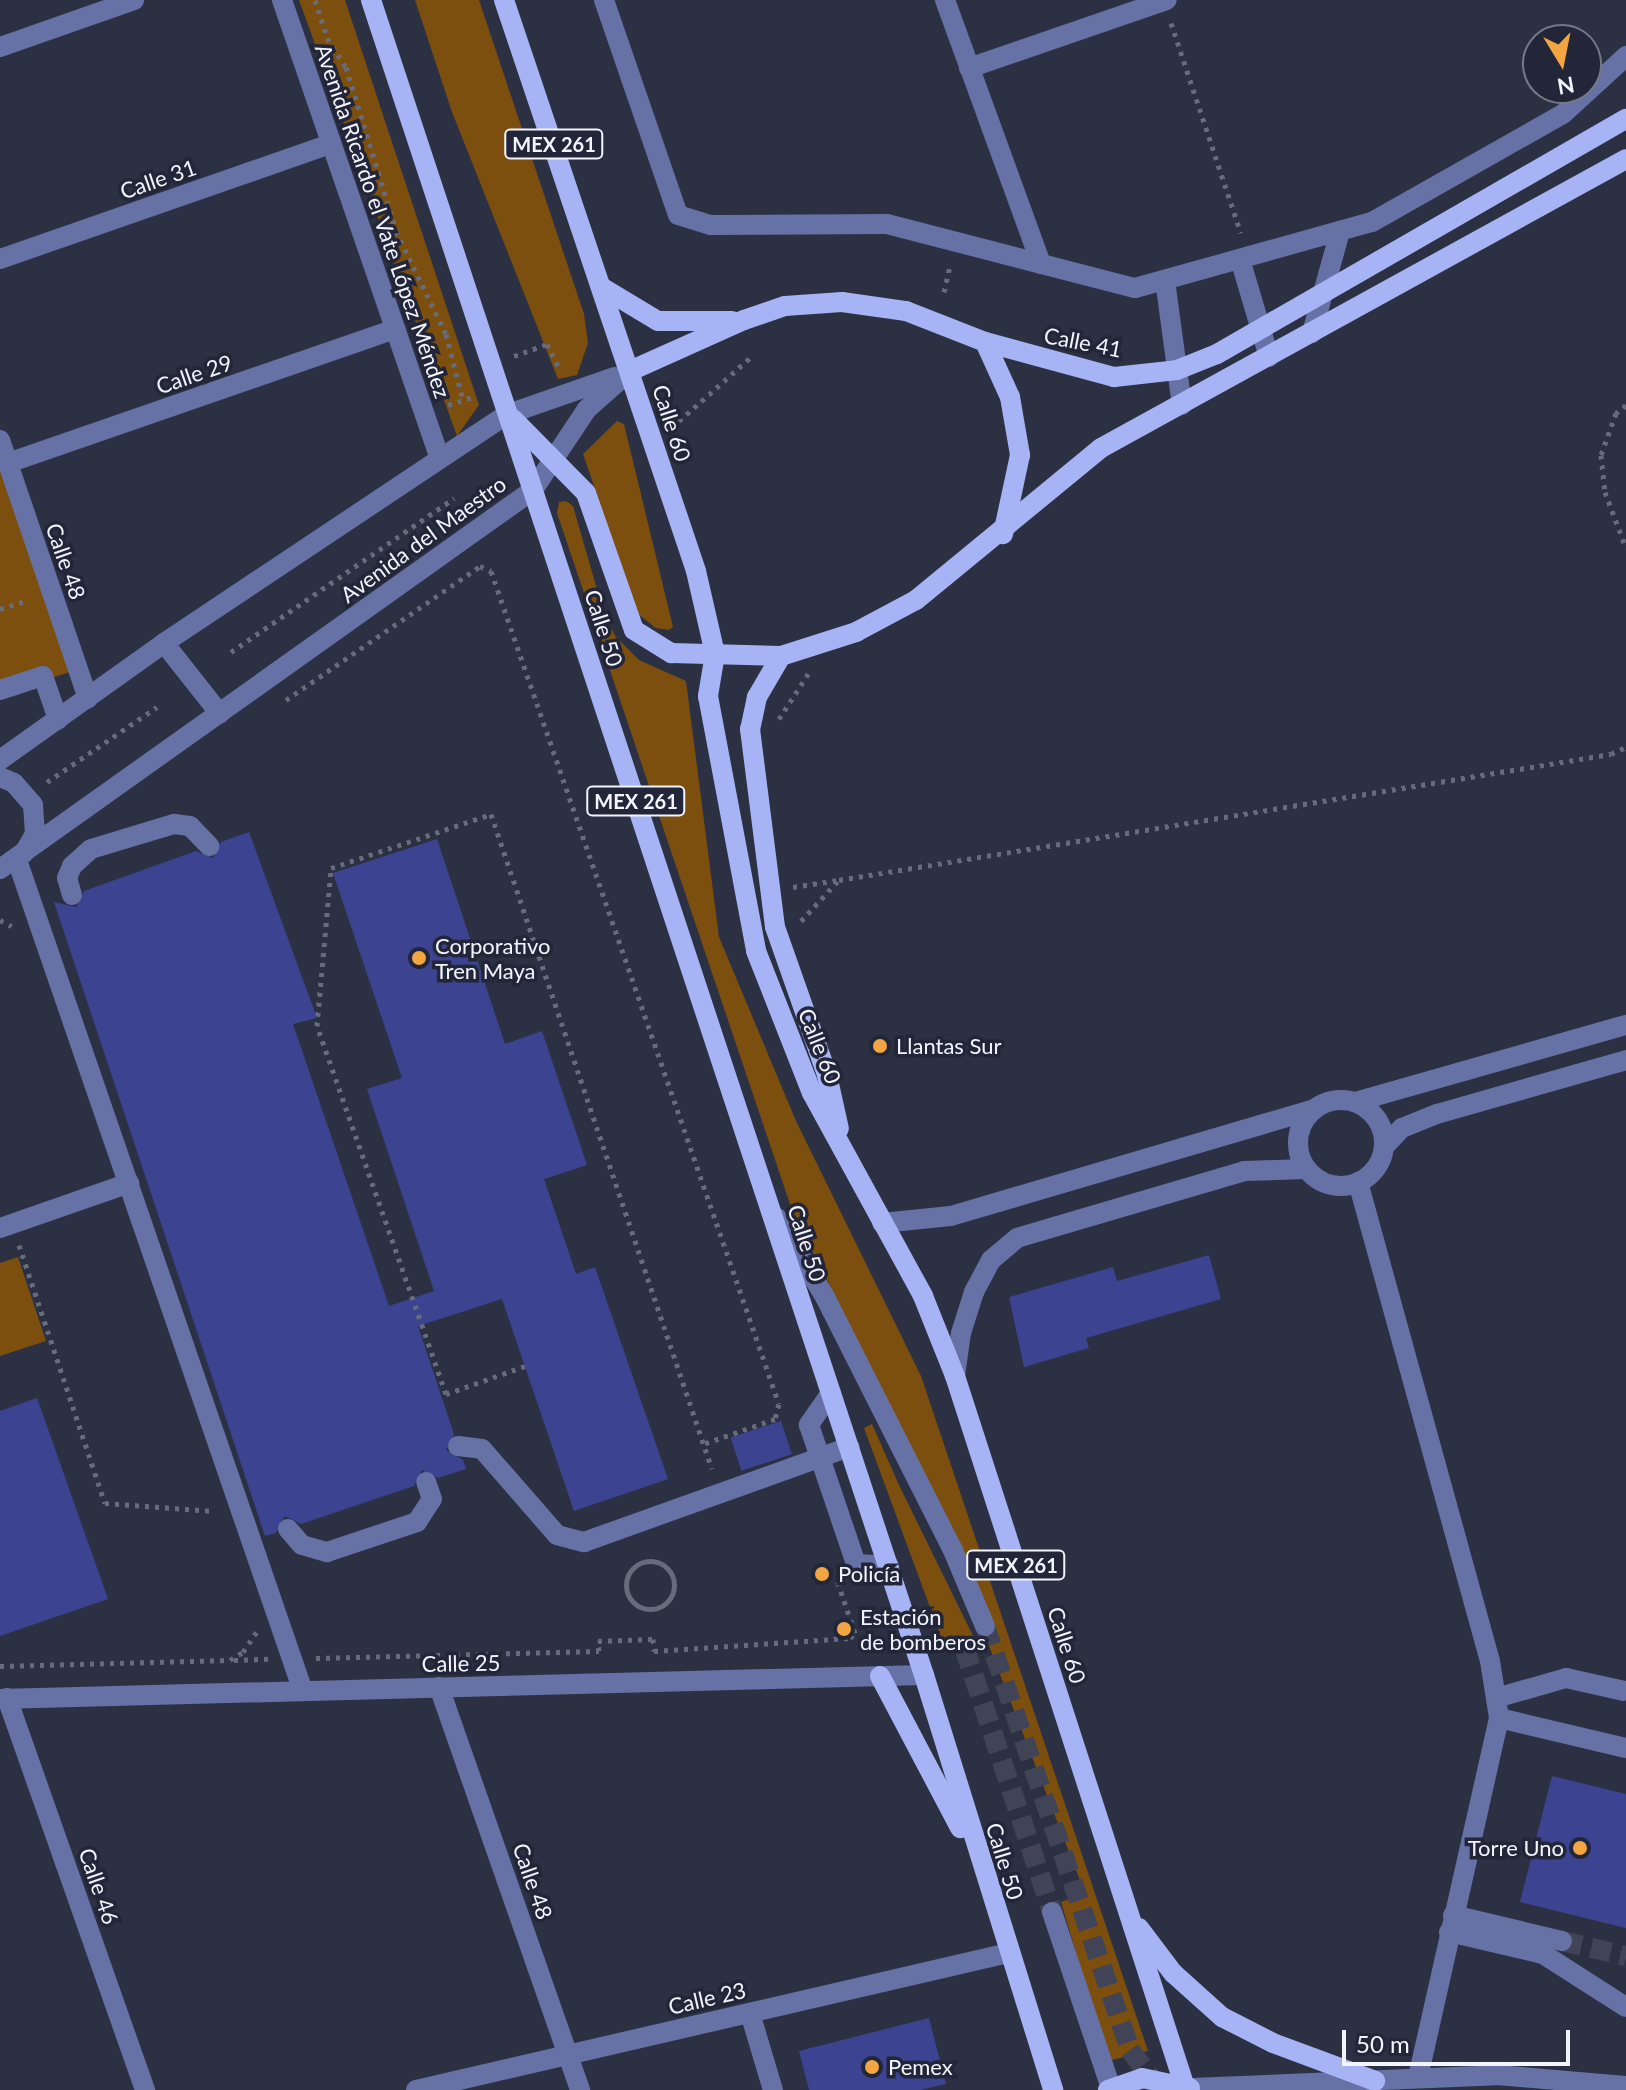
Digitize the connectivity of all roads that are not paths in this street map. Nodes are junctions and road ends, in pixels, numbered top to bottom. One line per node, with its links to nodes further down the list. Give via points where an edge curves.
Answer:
1 (134, 0): 8 (street)
2 (282, 0): 12 (street, Avenida Ricardo el Vate López Méndez)
3 (371, 0): 30 (main road, MEX 261)
4 (504, 0): 19 (main road, Calle 60 / MEX 261)
5 (604, 0): 17 (street, via 678,215 710,225 887,224)
6 (945, 0): 10 (street)
7 (1168, 10): 10 (street)
8 (0, 47)
9 (1626, 56): 14 (street, via 1563,114 1372,222)
10 (969, 68): 17 (street)
11 (1626, 119): 20 (main road, Calle 41)
12 (331, 144): 15 (street, Calle 31); 22 (street, Avenida Ricardo el Vate López Méndez)
13 (1626, 159): 24 (main road)
14 (1340, 231): 16 (street); 20 (street)
15 (0, 259)
16 (1240, 259): 18 (street); 23 (street)
17 (1041, 264): 18 (street, via 1135,288)
18 (1165, 280): 27 (street)
19 (603, 288): 21 (main road, via 658,321); 28 (main road, Calle 60 / MEX 261)
20 (1323, 293): 23 (main road, Calle 41); 24 (street)
21 (744, 320): 25 (main road, Calle 41, via 785,306 873,304); 28 (main road, Calle 41)
22 (396, 329): 32 (street, Avenida Ricardo el Vate López Méndez); 34 (street, Calle 29)
23 (1260, 329): 26 (street); 27 (main road, Calle 41)
24 (1312, 333): 26 (main road)
25 (985, 342): 27 (main road, Calle 41, via 1114,377); 36 (main road, via 1010,397 1020,455)
26 (1269, 357): 29 (main road)
27 (1177, 370): 29 (street)
28 (630, 371): 30 (street); 33 (street, Avenida del Maestro, via 587,409); 38 (main road, Calle 60 / MEX 261, via 696,571)
29 (1182, 405): 36 (main road, via 1101,448)
30 (508, 414): 32 (street); 33 (main road); 35 (main road, Calle 50 / MEX 261)
31 (0, 440): 34 (street, Calle 48)
32 (439, 457): 37 (street)
33 (551, 458): 35 (street, Avenida del Maestro); 38 (main road, via 586,493 634,630 671,653)
34 (8, 463): 41 (street, Calle 48)
35 (533, 490): 42 (street, Avenida del Maestro); 58 (main road, Calle 50 / MEX 261)
36 (1003, 534): 39 (main road, via 916,600 856,632)
37 (164, 643): 41 (street); 42 (street)
38 (715, 654): 39 (main road); 54 (main road, Calle 60 / MEX 261, via 708,696 756,951 812,1093)
39 (781, 656): 54 (main road, via 764,681 750,729 770,891 783,958 827,1075)
40 (0, 690): 43 (street, via 43,676)
41 (88, 698): 43 (street)
42 (220, 714): 47 (street, Avenida del Maestro)
43 (58, 719): 44 (street)
44 (0, 760)
45 (0, 777): 47 (street, via 25,792 36,820 28,848)
46 (209, 846): 48 (street, via 190,826 174,824 91,849 67,878)
47 (6, 865): 57 (street)
48 (72, 895)
49 (1626, 1025): 51 (street)
50 (1626, 1060): 53 (street, via 1437,1114 1402,1128)
51 (1355, 1102): 52 (street, via 1341,1100); 53 (street, via 1377,1120)
52 (1314, 1109): 55 (street, via 1297,1145); 59 (street, via 951,1216)
53 (1384, 1147): 56 (street, via 1376,1168)
54 (846, 1156): 59 (main road, Calle 60 / MEX 261)
55 (1306, 1169): 56 (street, via 1330,1185); 61 (street, via 1244,1171 1017,1238 991,1260 974,1292)
56 (1358, 1182): 76 (street, via 1490,1661)
57 (129, 1183): 60 (street); 73 (street)
58 (769, 1205): 62 (main road, Calle 50 / MEX 261); 69 (street, via 825,1297 952,1548)
59 (882, 1223): 61 (main road, Calle 60 / MEX 261, via 923,1296)
60 (6, 1226)
61 (955, 1376): 80 (main road, Calle 60 / MEX 261)
62 (831, 1393): 64 (main road, Calle 50 / MEX 261); 65 (street, via 809,1425)
63 (458, 1446): 65 (street, via 482,1449 557,1535 584,1542)
64 (849, 1447): 65 (street); 68 (main road, Calle 50 / MEX 261)
65 (820, 1457): 68 (street, via 856,1564)
66 (426, 1482): 67 (street, via 432,1499 417,1522 327,1552 302,1545)
67 (288, 1529)
68 (889, 1566): 70 (main road, Calle 50 / MEX 261)
69 (985, 1626)
70 (924, 1675): 71 (street, Calle 25); 78 (main road, Calle 50 / MEX 261)
71 (880, 1676): 72 (street, Calle 25); 78 (main road)
72 (439, 1687): 73 (street, Calle 25); 86 (street, Calle 48)
73 (303, 1691): 75 (street, Calle 25)
74 (1624, 1691): 76 (street, via 1566,1678)
75 (4, 1698): 92 (street, Calle 46)
76 (1497, 1708): 77 (street); 81 (street)
77 (1626, 1748)
78 (982, 1869): 83 (main road, Calle 50 / MEX 261)
79 (1052, 1912): 91 (street)
80 (1128, 1915): 88 (main road, via 1173,1973 1222,2017 1288,2049); 90 (main road, Calle 60 / MEX 261)
81 (1451, 1924): 82 (street); 84 (street, via 1543,1954); 87 (street)
82 (1562, 1941)
83 (1008, 1953): 85 (street, Calle 23); 96 (main road, Calle 50 / MEX 261)
84 (1626, 2007)
85 (750, 2013): 86 (street, Calle 23); 95 (street)
86 (568, 2055): 93 (street, Calle 23); 94 (street, Calle 48)
87 (1418, 2078): 88 (street); 89 (street, via 1497,2075)
88 (1375, 2081): 90 (street)
89 (1626, 2086)
90 (1190, 2088): 91 (main road, via 1142,2078)
91 (1109, 2089)
92 (145, 2090)
93 (416, 2090)
94 (580, 2090)
95 (773, 2090)
96 (1053, 2090)

